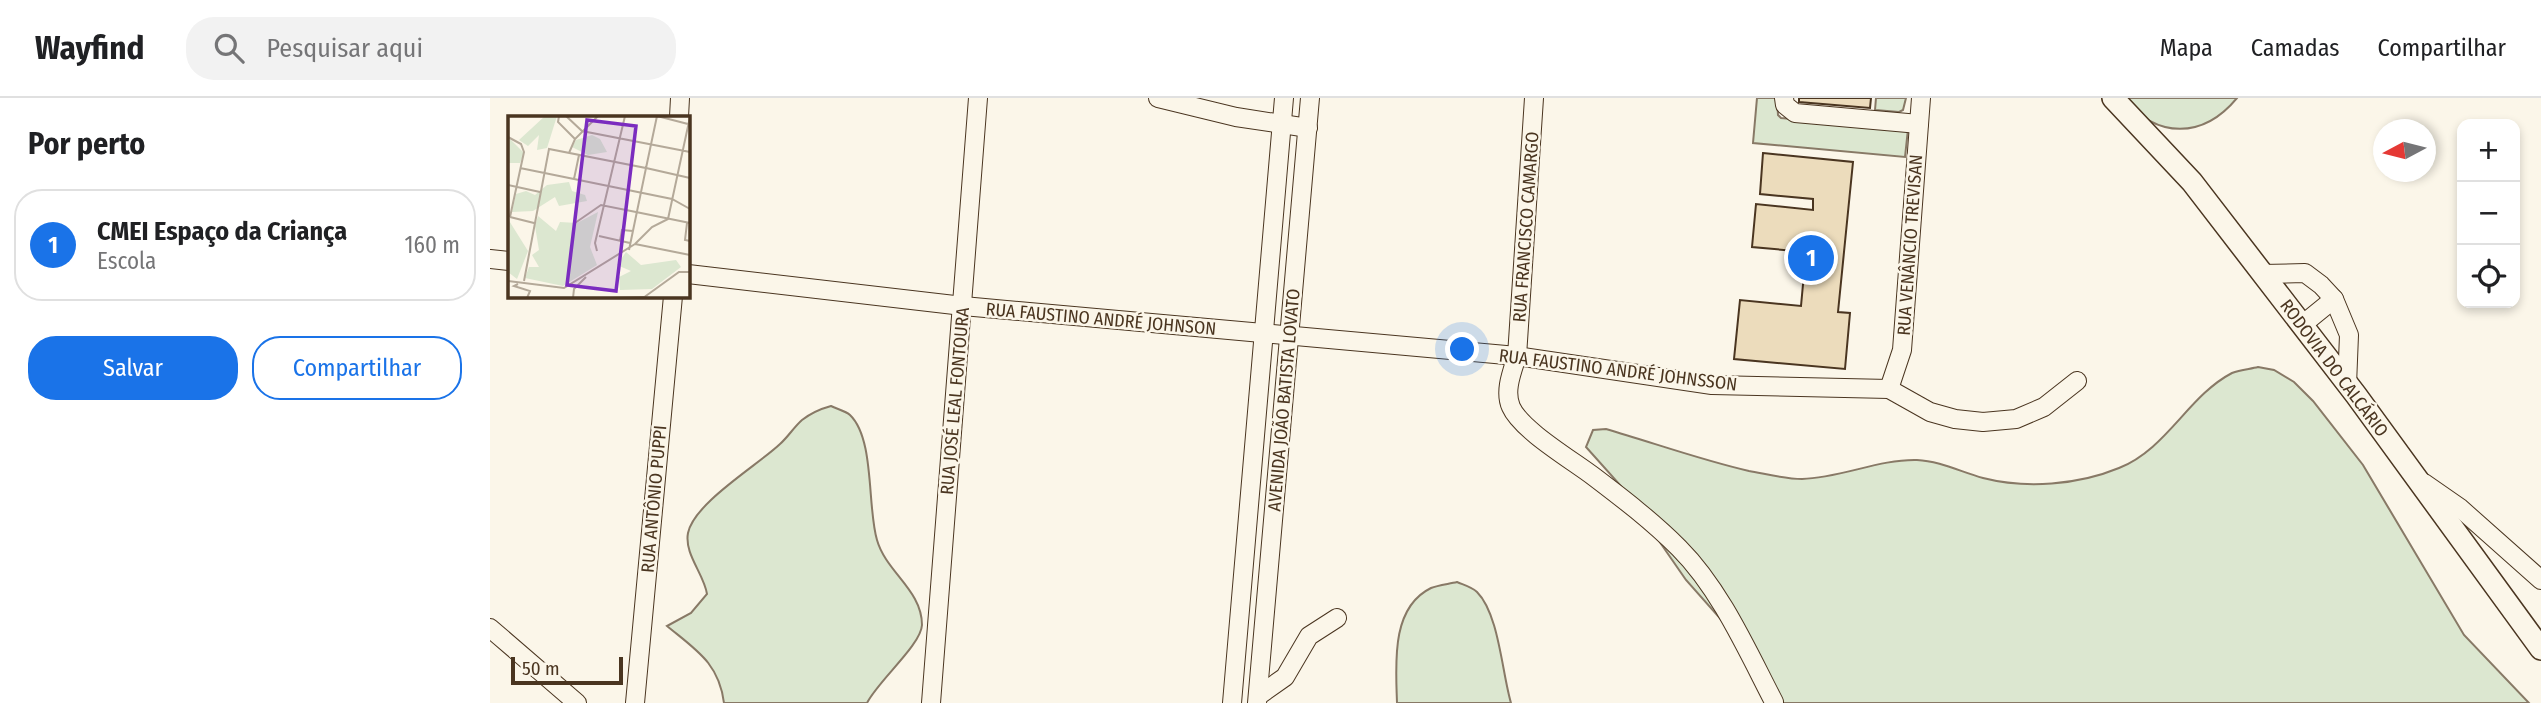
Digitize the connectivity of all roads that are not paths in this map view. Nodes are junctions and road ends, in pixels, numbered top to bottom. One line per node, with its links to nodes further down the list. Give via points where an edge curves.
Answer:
1 (680, 98): 10 (street)
2 (978, 98): 20 (street, RUA JOSÉ LEAL FONTOURA)
3 (1158, 98): 12 (street)
4 (1284, 98): 12 (street, AVENIDA JOÃO BATISTA LOVATO)
5 (1310, 98): 13 (street, AVENIDA JOÃO BATISTA LOVATO)
6 (1534, 98): 26 (street, RUA FRANCISCO CAMARGO)
7 (1784, 98): 11 (street, via 1795,113)
8 (1921, 98): 11 (street, RUA VENÂNCIO TREVISAN)
9 (2113, 98): 17 (main road, RODOVIA DO CALCÁRIO, via 2192,182)
10 (679, 116)
11 (1919, 124): 29 (street, RUA VENÂNCIO TREVISAN, via 1902,350)
12 (1282, 126): 13 (street); 22 (street, AVENIDA JOÃO BATISTA LOVATO)
13 (1308, 128): 23 (street, AVENIDA JOÃO BATISTA LOVATO)
14 (490, 259): 15 (street)
15 (508, 261)
16 (690, 274): 20 (street, RUA FAUSTINO ANDRÉ JOHNSON)
17 (2262, 274): 19 (street, via 2305,273); 21 (main road, RODOVIA DO CALCÁRIO)
18 (673, 298): 38 (street, RUA ANTÔNIO PUPPI)
19 (2334, 299): 21 (street); 24 (street)
20 (962, 306): 22 (street, RUA FAUSTINO ANDRÉ JOHNSON); 39 (street, RUA JOSÉ LEAL FONTOURA)
21 (2302, 325): 25 (main road, RODOVIA DO CALCÁRIO)
22 (1264, 333): 23 (street, RUA FAUSTINO ANDRÉ JOHNSSON); 40 (street, AVENIDA JOÃO BATISTA LOVATO)
23 (1289, 335): 26 (street, RUA FAUSTINO ANDRÉ JOHNSSON); 35 (street, AVENIDA JOÃO BATISTA LOVATO)
24 (2349, 335): 25 (street); 28 (street)
25 (2320, 350): 28 (main road, RODOVIA DO CALCÁRIO)
26 (1517, 356): 29 (street, RUA FAUSTINO ANDRÉ JOHNSSON, via 1712,385); 36 (street, RUA FRANCISCO CAMARGO, via 1508,387 1518,417 1680,549 1725,608)
27 (2077, 382): 29 (street, via 2044,407 2016,419 1983,422 1930,412)
28 (2347, 385): 30 (main road, RODOVIA DO CALCÁRIO)
29 (1889, 389)
30 (2415, 477): 31 (street, via 2460,508); 34 (main road, RODOVIA DO CALCÁRIO)
31 (2541, 580)
32 (1337, 618): 35 (street, via 1309,636 1285,677)
33 (490, 628): 37 (street)
34 (2541, 649)
35 (1258, 699)
36 (1774, 702)
37 (577, 703)
38 (635, 703)
39 (931, 703)
40 (1232, 703)

